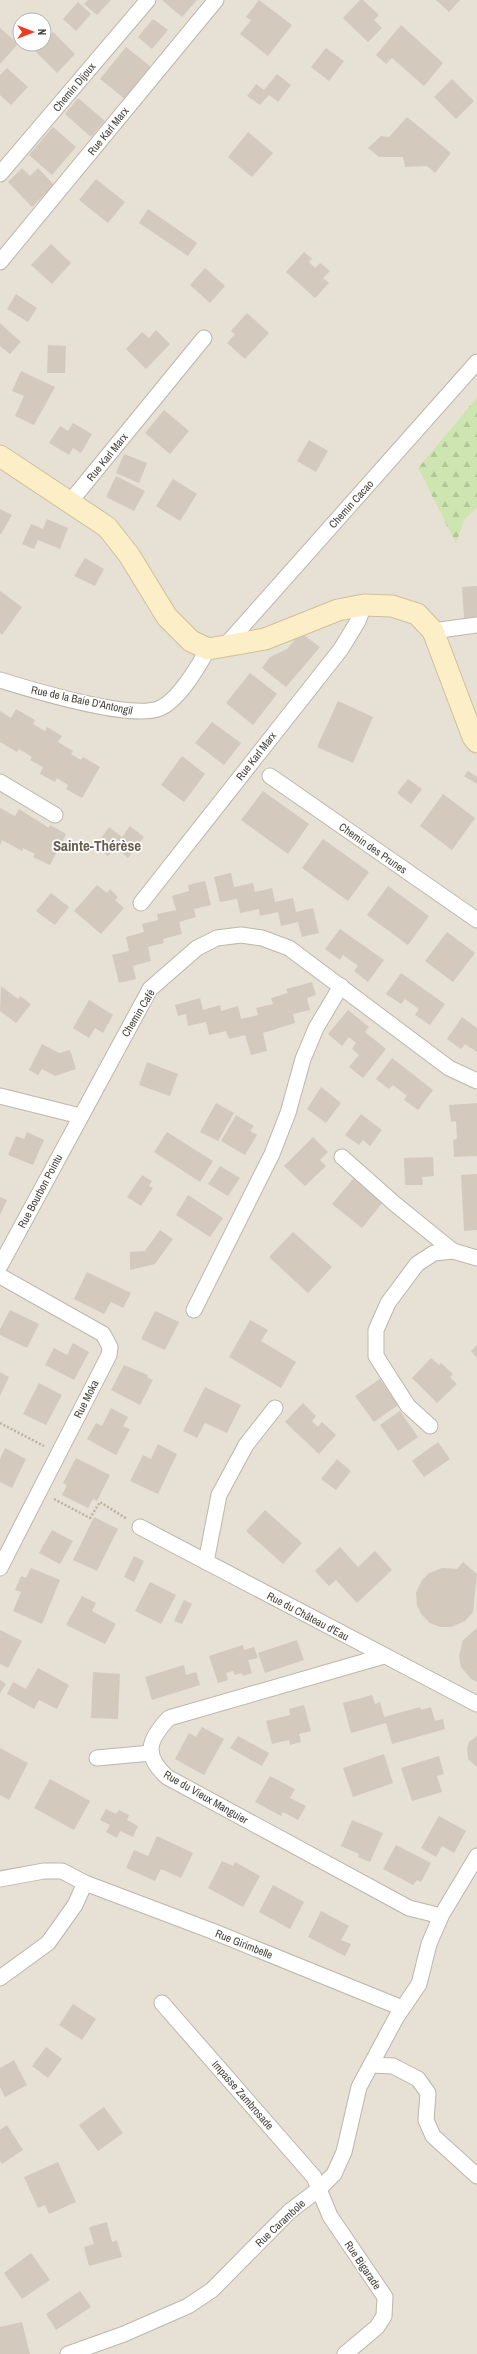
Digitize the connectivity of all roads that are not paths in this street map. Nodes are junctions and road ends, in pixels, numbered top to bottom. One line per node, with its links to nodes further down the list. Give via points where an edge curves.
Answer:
1 (148, 0): 3 (street, Chemin Dijoux)
2 (216, 0): 4 (street, Rue Karl Marx)
3 (0, 174)
4 (0, 262)
5 (204, 338): 8 (street, Rue Karl Marx)
6 (477, 362): 12 (street, Chemin Cacao)
7 (0, 456): 8 (main road)
8 (70, 502): 12 (main road, via 106,527 129,555 167,616 191,641)
9 (364, 605): 11 (main road, via 392,606 417,614); 12 (main road, via 338,610 265,639); 18 (street, Rue Karl Marx, via 358,621 341,649)
10 (477, 625): 11 (street)
11 (433, 631): 14 (main road)
12 (217, 648): 13 (street, Rue de la Baie D'Antongil, via 181,690 158,708 134,712)
13 (0, 680)
14 (477, 742)
15 (270, 776): 19 (street, Chemin des Prunes)
16 (0, 782): 17 (street)
17 (55, 814)
18 (141, 903)
19 (477, 920)
20 (341, 986): 21 (street, Chemin Café, via 449,1068); 23 (street, Chemin Café, via 289,948 262,938 241,935 217,938 197,948 150,989); 29 (street, via 316,1028 303,1059 288,1113 272,1154)
21 (477, 1081)
22 (0, 1096): 23 (street)
23 (80, 1116): 27 (street, Rue Bourbon Pointu)
24 (342, 1157): 25 (street)
25 (453, 1251): 26 (street); 31 (street, via 434,1253 417,1264 388,1304 376,1330 376,1356 408,1406)
26 (477, 1258)
27 (0, 1266)
28 (0, 1276): 34 (street, Rue Moka, via 103,1334 108,1341 109,1355)
29 (194, 1310)
30 (275, 1408): 33 (street, via 246,1445 219,1495)
31 (430, 1426)
32 (140, 1527): 33 (street, Rue du Château d'Eau)
33 (206, 1562): 35 (street, Rue du Château d'Eau)
34 (0, 1568)
35 (384, 1656): 36 (street, Rue du Château d'Eau); 37 (street, via 169,1718 155,1734)
36 (477, 1704)
37 (151, 1753): 38 (street); 42 (street, Rue du Vieux Manguier, via 155,1766 167,1777 408,1908)
38 (97, 1758)
39 (477, 1856): 42 (street, Rue Carambole)
40 (0, 1879): 41 (street, Rue Girimbelle, via 44,1871 62,1871)
41 (85, 1883): 43 (street, via 75,1905 48,1943); 45 (street, Rue Girimbelle)
42 (441, 1916): 45 (street, Rue Carambole, via 429,1944 419,1984)
43 (0, 1978)
44 (162, 2004): 48 (street, Impasse Zambrosade, via 314,2176)
45 (402, 2008): 46 (street, Rue Carambole)
46 (370, 2065): 47 (street, via 393,2066 418,2079 428,2093 426,2120 433,2136); 48 (street, Rue Carambole, via 359,2087 344,2152 334,2174)
47 (477, 2176)
48 (319, 2189): 49 (street, Rue Carambole, via 290,2211 212,2290 194,2302 124,2334); 50 (street, Rue Bigarade, via 330,2216 385,2297 384,2316 377,2327)
49 (68, 2354)
50 (345, 2354)

